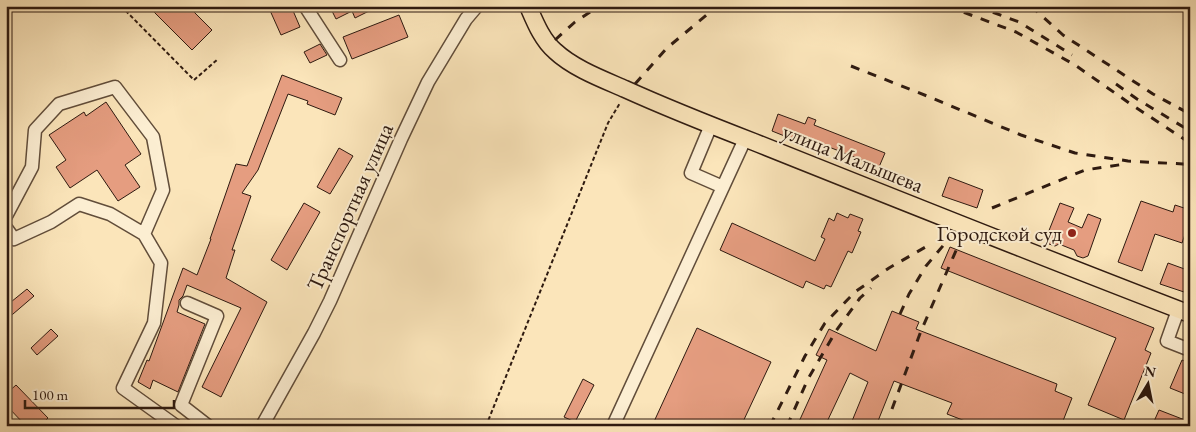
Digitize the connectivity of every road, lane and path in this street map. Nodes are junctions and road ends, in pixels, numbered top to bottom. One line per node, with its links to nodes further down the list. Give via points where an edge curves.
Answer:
1 (13, 6): 6 (path)
2 (121, 6): 9 (path, via 194,80)
3 (305, 6): 10 (street)
4 (477, 6): 23 (street, Транспортная улица, via 428,82 330,301)
5 (528, 6): 12 (main road, улица Малышева, via 544,39 570,63)
6 (6, 14)
7 (6, 20): 8 (path, via 10,37)
8 (6, 42)
9 (218, 59)
10 (340, 60)
11 (620, 103): 24 (path, via 608,124)
12 (711, 125): 13 (main road, улица Малышева); 14 (street, via 691,173)
13 (746, 139): 14 (street); 19 (main road, улица Малышева)
14 (723, 187): 25 (street)
15 (6, 216): 17 (street, via 32,167 35,130 59,104 115,87 153,137 163,190)
16 (6, 228): 17 (street, via 14,239 51,222 79,204 110,214)
17 (144, 234): 21 (street, via 161,263 154,323 123,388)
18 (187, 303): 22 (street, via 217,316 181,405)
19 (1184, 312): 20 (street, via 1168,341)
20 (1190, 350)
21 (176, 426)
22 (208, 426)
23 (262, 426)
24 (486, 426)
25 (613, 426)

